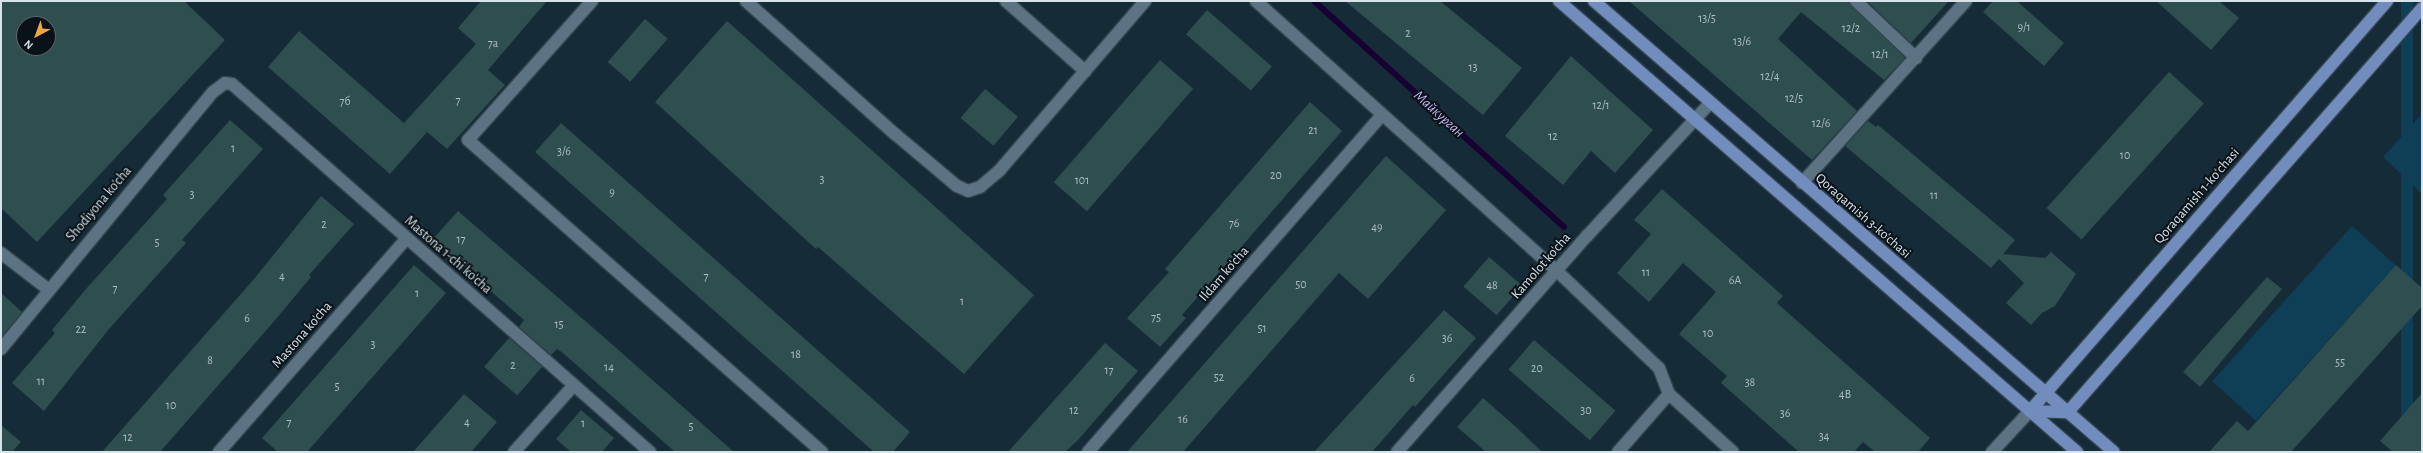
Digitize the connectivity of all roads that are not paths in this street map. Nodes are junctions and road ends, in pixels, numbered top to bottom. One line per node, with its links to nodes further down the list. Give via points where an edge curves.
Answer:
1 (592, 1): 32 (street, via 468,140)
2 (746, 1): 13 (street, via 895,134 957,186 968,191 980,187 999,171)
3 (1006, 1): 13 (street)
4 (1145, 1): 13 (street)
5 (1256, 1): 16 (street)
6 (1559, 1): 17 (main road)
7 (1594, 1): 15 (main road, Qoraqamish 3-ko'chasi)
8 (1856, 1): 12 (street)
9 (1966, 1): 12 (street)
10 (2388, 1): 25 (main road, Qoraqamish 1-koʻchasi)
11 (2422, 8): 28 (main road)
12 (1916, 58): 18 (street)
13 (1085, 71)
14 (225, 83): 19 (street, Mastona 1-chi ko'cha, via 232,84); 22 (street, Shodiyona ko'cha, via 213,92)
15 (1710, 103): 17 (street, Kamolot ko'cha); 18 (main road, Qoraqamish 3-ko'chasi)
16 (1382, 115): 21 (street); 33 (street, Ildam ko'cha)
17 (1695, 119): 21 (street, Kamolot ko'cha); 27 (main road)
18 (1802, 183): 25 (main road, Qoraqamish 3-ko'chasi)
19 (406, 239): 24 (street, Mastona 1-chi ko'cha); 29 (street, Mastona ko'cha)
20 (1, 253): 22 (street)
21 (1561, 266): 26 (street, via 1659,368); 34 (street, Kamolot ko'cha)
22 (48, 289): 23 (street, Shodiyona ko'cha)
23 (1, 349)
24 (574, 385): 30 (street); 31 (street, Mastona 1-chi ko'cha)
25 (2046, 393): 27 (main road, Qoraqamish 1-koʻchasi); 28 (main road, Qoraqamish 3-ko'chasi)
26 (1670, 394): 35 (street); 36 (street)
27 (2030, 411): 28 (main road); 37 (street); 38 (main road)
28 (2068, 412): 39 (main road, Qoraqamish 3-ko'chasi)
29 (219, 452)
30 (514, 452)
31 (650, 452)
32 (822, 452)
33 (1088, 452)
34 (1397, 452)
35 (1618, 452)
36 (1733, 452)
37 (1992, 452)
38 (2077, 452)
39 (2114, 452)

